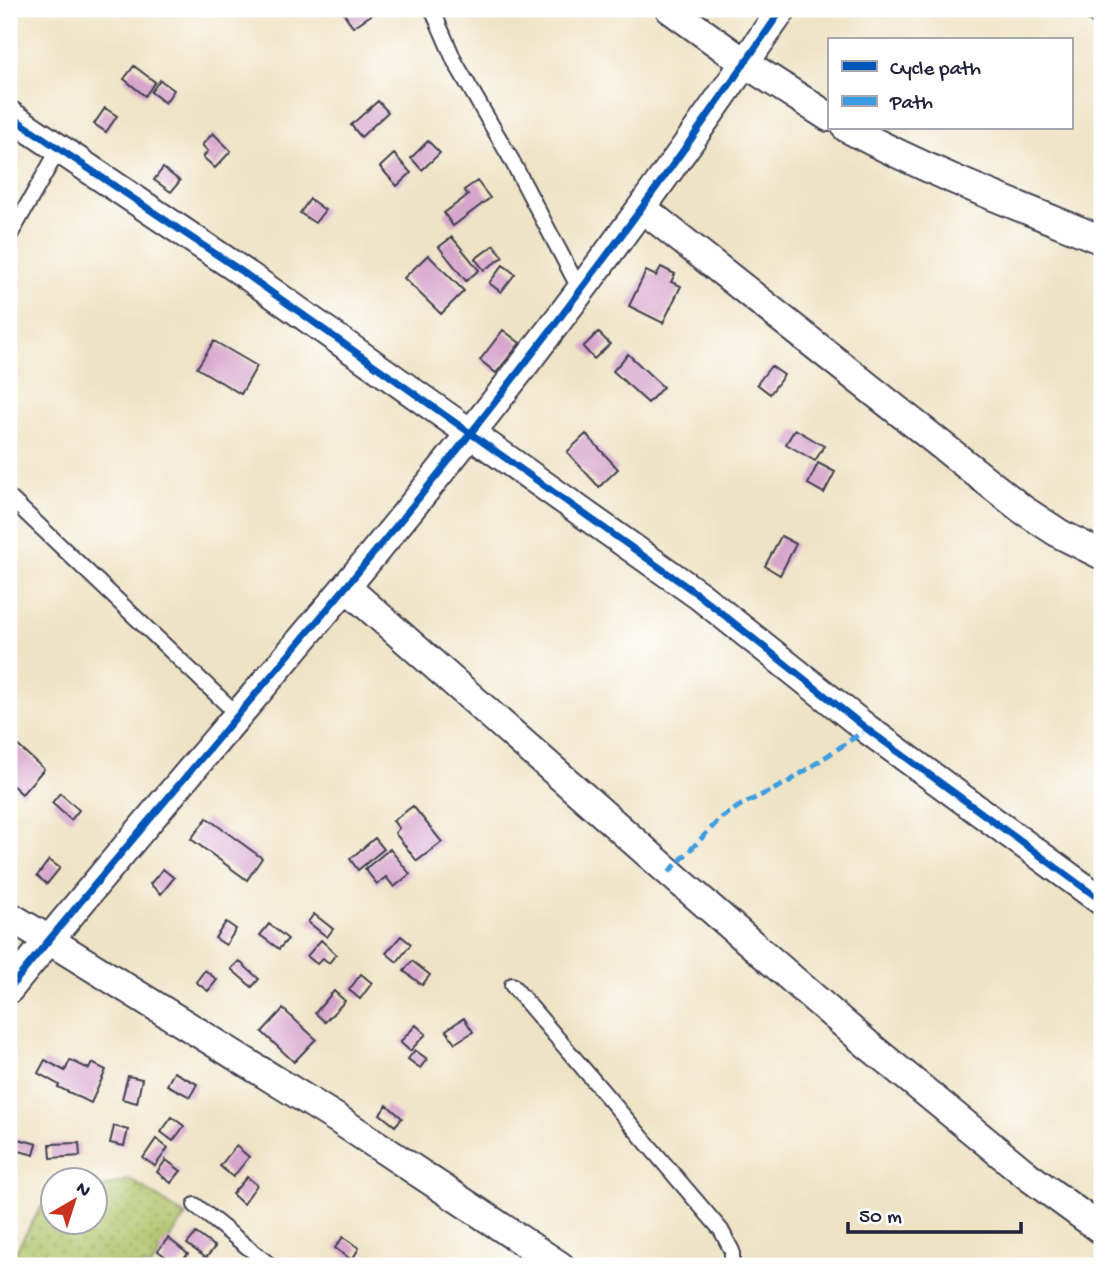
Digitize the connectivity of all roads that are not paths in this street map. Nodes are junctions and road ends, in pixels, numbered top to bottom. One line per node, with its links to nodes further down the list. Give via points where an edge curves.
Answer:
1 (432, 9): 12 (lane, via 455,62)
2 (670, 9): 4 (street)
3 (782, 9): 4 (street)
4 (745, 64): 6 (street); 9 (street)
5 (9, 115): 8 (street)
6 (828, 116)
7 (851, 130): 11 (street, via 945,176)
8 (60, 149): 10 (lane); 13 (street)
9 (642, 208): 12 (street); 15 (street, via 1022,509)
10 (9, 237)
11 (1102, 240)
12 (580, 290): 13 (street)
13 (471, 433): 16 (street); 18 (street, via 700,596 867,729)
14 (9, 497): 17 (lane)
15 (1102, 555)
16 (346, 587): 17 (street); 24 (street, via 867,1044 1028,1176)
17 (239, 716): 20 (street)
18 (1102, 901)
19 (9, 916): 20 (street)
20 (49, 940): 22 (street); 26 (street, via 336,1118)
21 (512, 985): 27 (lane, via 721,1230 732,1251)
22 (9, 989)
23 (195, 1205): 25 (lane)
24 (1102, 1230)
25 (271, 1266)
26 (560, 1266)
27 (732, 1266)

